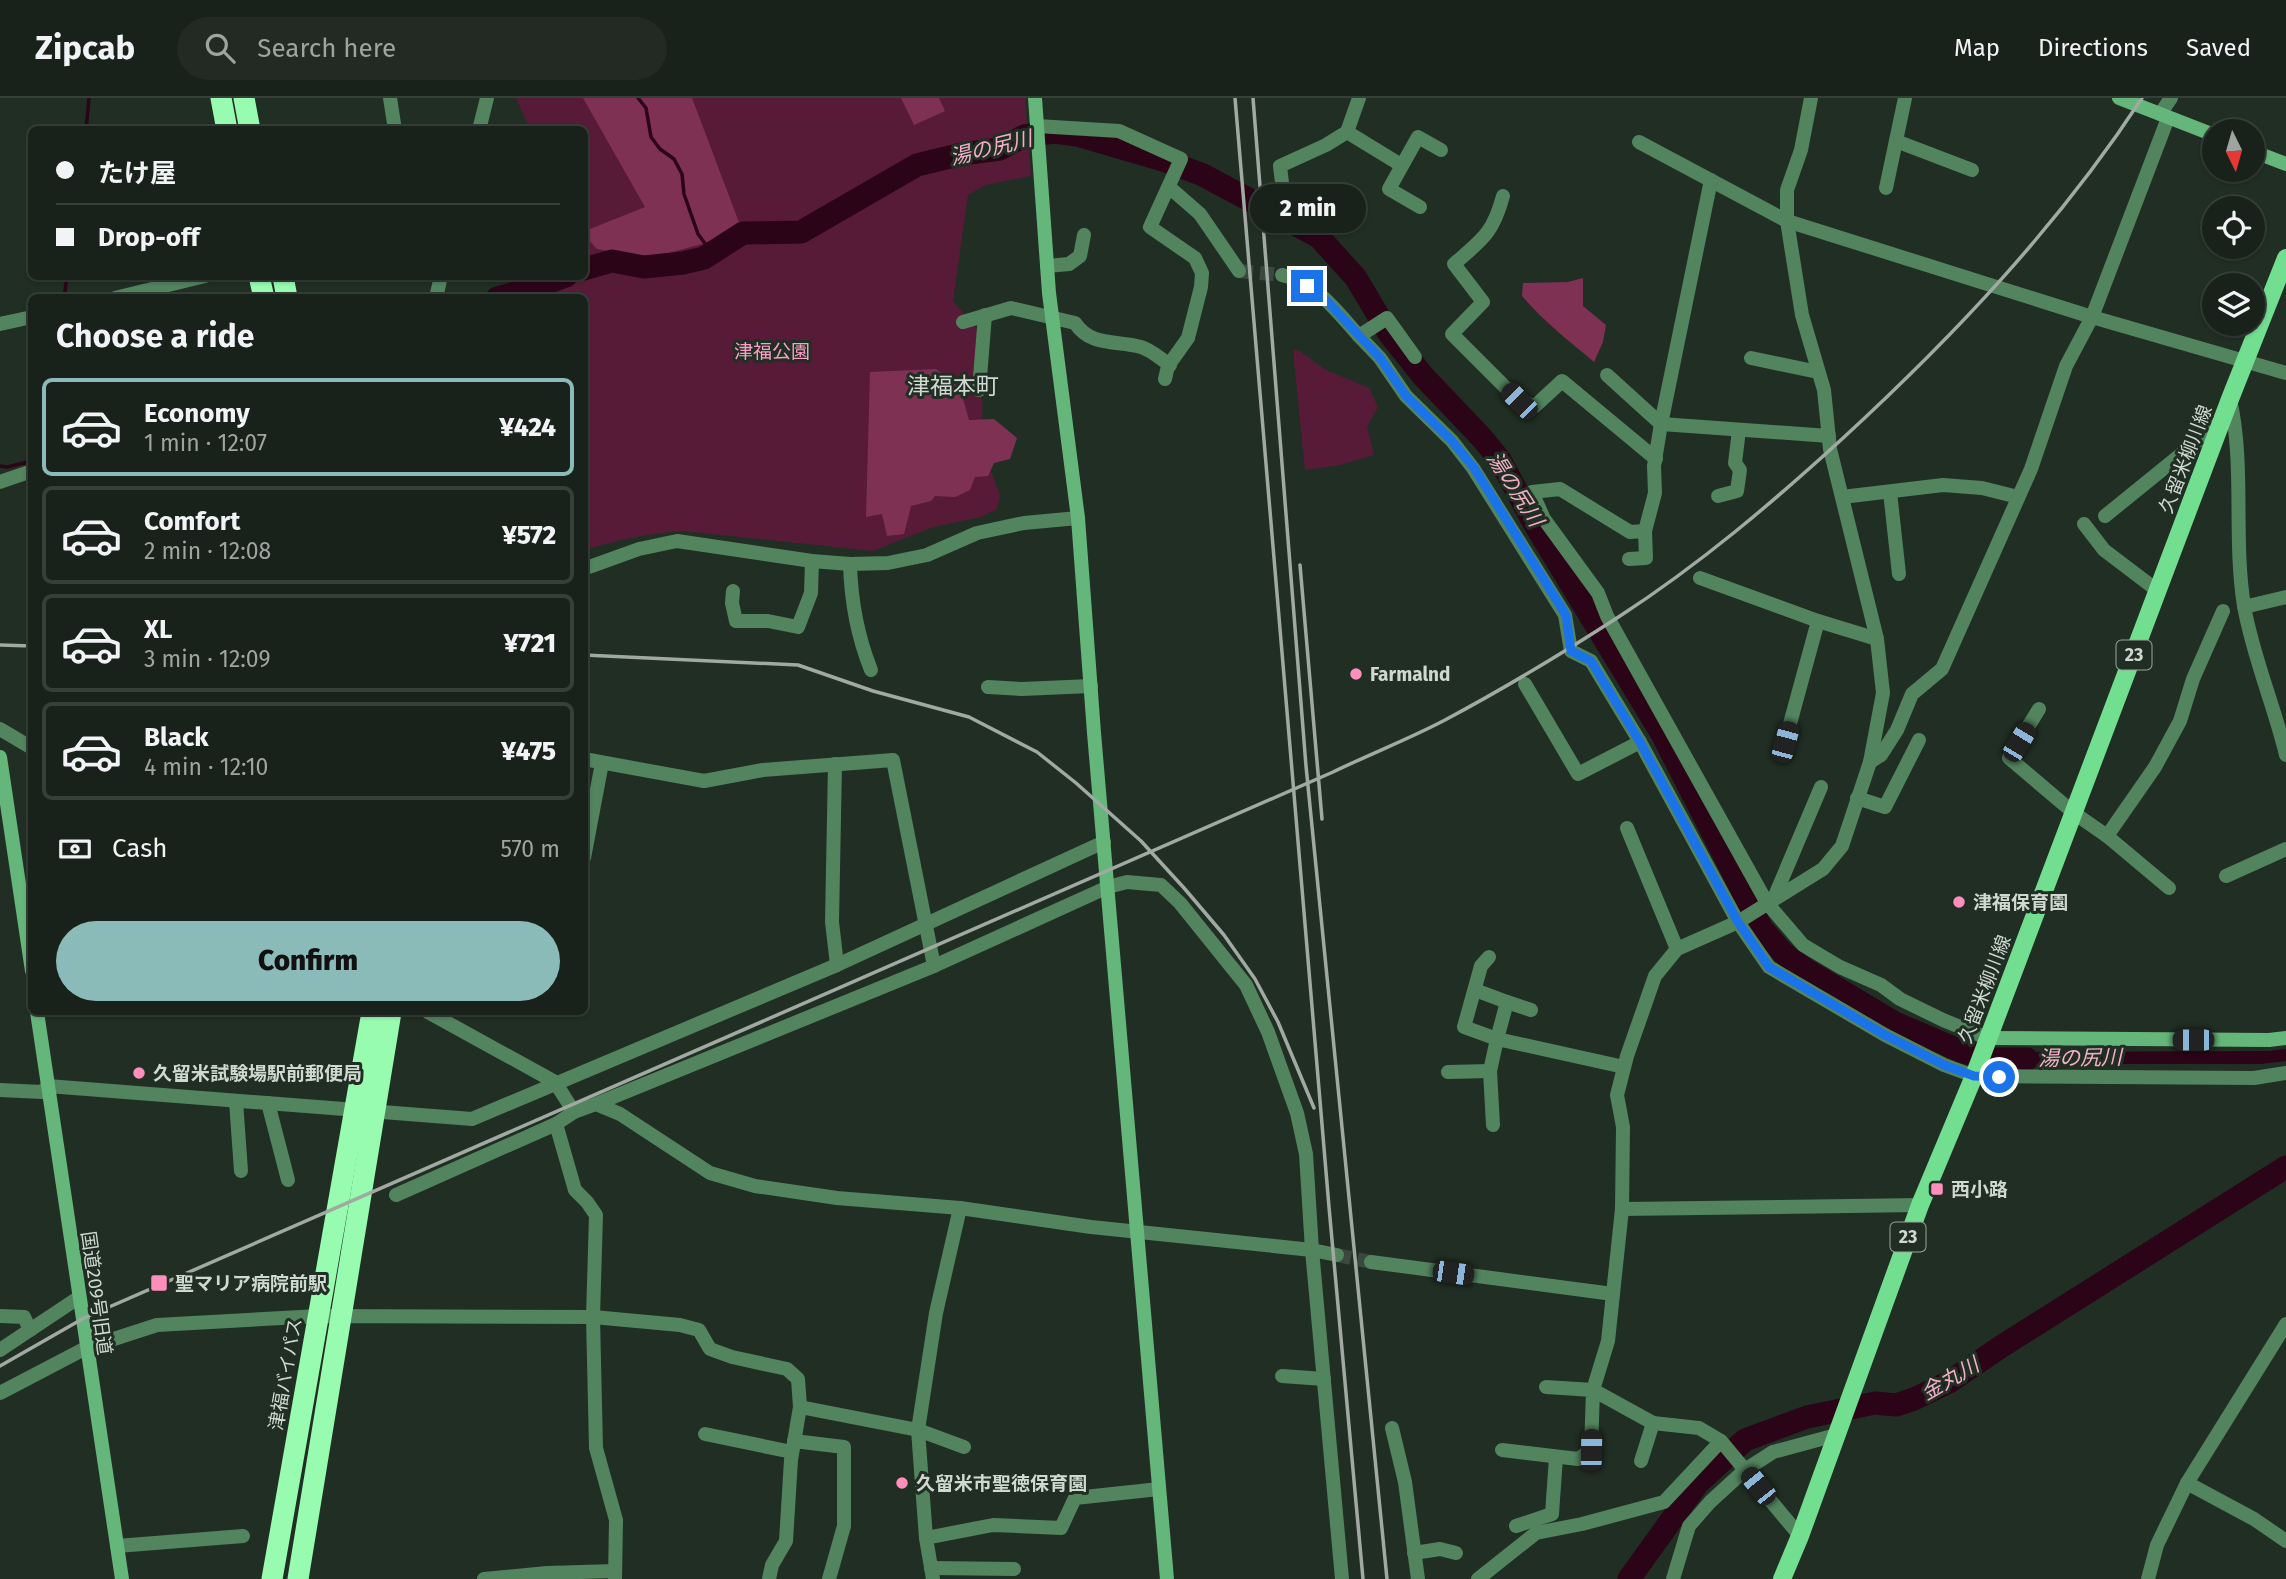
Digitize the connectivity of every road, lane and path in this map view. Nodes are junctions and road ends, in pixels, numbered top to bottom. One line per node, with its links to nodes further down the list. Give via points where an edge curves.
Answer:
1 (221, 98): 12 (highway)
2 (244, 98): 13 (highway)
3 (390, 98): 14 (street)
4 (487, 98): 15 (street)
5 (1035, 98): 16 (street)
6 (1359, 98): 18 (street)
7 (1811, 98): 32 (street, via 1787,190)
8 (1905, 98): 19 (street)
9 (2119, 98): 11 (street)
10 (2171, 98): 11 (street)
11 (2164, 116): 17 (street); 42 (street)
12 (226, 126)
13 (249, 126)
14 (394, 126)
15 (480, 126)
16 (1037, 126): 27 (street, via 1119,131 1181,159); 35 (street)
17 (2202, 130)
18 (1347, 132): 24 (street); 31 (street, via 1280,166)
19 (1896, 141): 25 (street); 28 (street)
20 (1639, 142): 26 (street)
21 (1441, 150): 24 (street, via 1418,137)
22 (2265, 155): 23 (street)
23 (2286, 164)
24 (1401, 165): 30 (street, via 1389,189)
25 (1972, 170)
26 (1711, 180): 32 (street); 59 (street)
27 (1169, 187): 36 (street, via 1200,214); 51 (street, via 1150,227 1195,258 1202,273 1188,338)
28 (1886, 187)
29 (1503, 195): 62 (street, via 1497,220 1486,236 1454,264 1483,302 1452,334 1519,401 1535,406 1562,381)
30 (1420, 207)
31 (1285, 208)
32 (1787, 221): 42 (street); 52 (street, via 1802,315)
33 (1084, 235): 35 (street, via 1080,256 1069,264)
34 (2286, 258): 50 (main road, 久留米柳川線 / 23)
35 (1047, 266): 44 (street)
36 (1239, 271)
37 (1282, 275): 47 (street, via 1296,277 1327,301)
38 (171, 280): 39 (street)
39 (146, 283): 40 (street)
40 (123, 294)
41 (985, 315): 44 (street, via 1012,308); 45 (street); 56 (street)
42 (2092, 317): 50 (street); 68 (street, via 2066,366)
43 (28, 318): 46 (street)
44 (1052, 318): 51 (street, via 1075,323 1083,335 1098,340 1143,348); 70 (street)
45 (963, 322)
46 (0, 324)
47 (1359, 336): 48 (street, via 1387,318); 93 (street, via 1406,396 1474,468 1566,615 1571,651 1591,661)
48 (1415, 357)
49 (1751, 358): 52 (street)
50 (2246, 362): 53 (street); 57 (main road, 久留米柳川線 / 23)
51 (1170, 365): 55 (street)
52 (1818, 372): 61 (street)
53 (2286, 373)
54 (1607, 375): 59 (street)
55 (1165, 379)
56 (979, 390)
57 (2230, 399): 58 (main road, 久留米柳川線 / 23); 82 (street, via 2236,426)
58 (2222, 421): 69 (street); 80 (main road, 久留米柳川線 / 23)
59 (1661, 424): 60 (street); 62 (street)
60 (1739, 430): 61 (street); 66 (street, via 1737,491)
61 (1829, 436): 67 (street)
62 (1656, 459): 72 (street, via 1655,493)
63 (28, 472): 64 (street)
64 (0, 482)
65 (1890, 492): 67 (street); 68 (street, via 1943,485); 77 (street)
66 (1718, 496)
67 (1842, 497): 85 (street)
68 (2018, 497): 100 (street, via 1942,669 1912,694 1897,730 1881,755)
69 (2105, 516)
70 (1078, 518): 75 (street, via 977,533 927,555 888,563); 88 (street)
71 (2084, 524): 80 (street, via 2104,550)
72 (1645, 531): 73 (street, via 1646,558); 113 (street, via 1630,532 1560,489 1532,492 1544,519 1598,593 1606,616)
73 (1629, 559)
74 (812, 561): 75 (street); 76 (street, via 677,541); 79 (street, via 811,593 798,627 736,621)
75 (850, 564): 86 (street, via 860,642)
76 (588, 567)
77 (1899, 575)
78 (1700, 578): 84 (street)
79 (733, 591)
80 (2158, 591): 104 (main road, 久留米柳川線 / 23)
81 (2286, 597): 82 (street)
82 (2244, 607): 96 (street)
83 (2223, 611): 106 (street, via 2180,721 2155,767)
84 (1818, 621): 85 (street); 94 (street)
85 (1877, 639): 100 (street, via 1883,693)
86 (871, 670)
87 (1525, 684): 93 (street, via 1578,774)
88 (1091, 686): 89 (street); 108 (street)
89 (988, 687)
90 (2039, 709): 104 (street, via 2009,758)
91 (0, 729): 95 (street)
92 (1919, 740): 103 (street, via 1885,807)
93 (1640, 742): 114 (street)
94 (1785, 742)
95 (28, 746)
96 (2286, 755)
97 (0, 757): 116 (street)
98 (588, 760): 99 (street)
99 (602, 762): 101 (street, via 704,781); 107 (street)
100 (1870, 762): 103 (street)
101 (835, 764): 115 (street, via 893,760); 119 (street, via 832,922)
102 (1821, 787): 113 (street)
103 (1857, 798): 113 (street, via 1842,846 1823,869)
104 (2074, 813): 106 (street); 130 (main road, 久留米柳川線 / 23)
105 (1627, 828): 117 (street)
106 (2107, 836): 112 (street)
107 (588, 837)
108 (1104, 842): 111 (street); 115 (street)
109 (2286, 849): 110 (street)
110 (2226, 876)
111 (1108, 887): 120 (street); 153 (street); 154 (street, via 1127,882 1161,884 1246,985 1297,1112 1306,1154)
112 (2169, 888)
113 (1771, 901): 114 (street); 130 (street, via 1803,945)
114 (1738, 922): 117 (street); 135 (street, via 1769,967 1885,1035)
115 (925, 923): 119 (street); 120 (street)
116 (28, 944)
117 (1677, 949): 131 (street, via 1655,976)
118 (1489, 957): 121 (street, via 1481,966)
119 (837, 965): 136 (street)
120 (934, 966): 141 (street)
121 (1475, 990): 122 (street); 129 (street, via 1464,1027)
122 (1507, 1002): 123 (street); 129 (street)
123 (1531, 1010)
124 (37, 1015): 137 (street, 国道209号旧道)
125 (371, 1015): 142 (highway, 津福バイパス)
126 (391, 1015): 143 (highway)
127 (434, 1015): 136 (street)
128 (2286, 1038): 130 (street)
129 (1497, 1039): 131 (street); 132 (street)
130 (1985, 1044): 135 (main road, 久留米柳川線 / 23)
131 (1624, 1067): 152 (street, via 1617,1095 1623,1128)
132 (1490, 1071): 133 (street); 146 (street)
133 (1448, 1072)
134 (2286, 1073): 135 (street, via 2254,1078)
135 (1974, 1075): 150 (main road, 久留米柳川線 / 23)
136 (555, 1082): 143 (street, via 472,1119); 144 (street)
137 (48, 1086): 138 (street, via 42,1092); 139 (street); 158 (street, 国道209号旧道)
138 (0, 1090)
139 (236, 1101): 140 (street); 147 (street)
140 (268, 1103): 142 (street); 148 (street)
141 (596, 1104): 144 (street); 151 (street, via 620,1114 710,1173 755,1186)
142 (355, 1109): 143 (street); 160 (highway, 津福バイパス)
143 (376, 1110): 161 (highway)
144 (574, 1112): 145 (street)
145 (556, 1124): 149 (street); 162 (street, via 575,1190 596,1215)
146 (1493, 1125)
147 (241, 1171)
148 (288, 1180)
149 (396, 1195)
150 (1920, 1205): 152 (street); 177 (main road, 久留米柳川線 / 23)
151 (960, 1208): 153 (street); 175 (street, via 936,1313)
152 (1622, 1209): 157 (street)
153 (1137, 1232): 154 (street); 186 (street)
154 (1312, 1250): 155 (street); 168 (street)
155 (1337, 1255)
156 (1371, 1262): 157 (street)
157 (1613, 1294): 170 (street, via 1608,1341)
158 (78, 1298): 164 (street); 165 (street, 国道209号旧道)
159 (0, 1316): 164 (street, via 24,1317)
160 (319, 1316): 161 (street); 165 (street, via 157,1325); 199 (highway, 津福バイパス)
161 (341, 1317): 162 (street); 200 (highway)
162 (593, 1317): 172 (street, via 699,1330 710,1349 787,1369 798,1379); 197 (street, via 596,1448 616,1520)
163 (2286, 1324): 185 (street)
164 (30, 1330): 166 (street)
165 (86, 1348): 171 (street); 192 (street, 国道209号旧道)
166 (0, 1350)
167 (1282, 1377): 168 (street)
168 (1324, 1379): 205 (street)
169 (1546, 1387): 170 (street)
170 (1593, 1390): 173 (street); 182 (street, via 1591,1450 1578,1459)
171 (0, 1393)
172 (800, 1407): 175 (street); 179 (street)
173 (1653, 1423): 178 (street, via 1699,1428); 183 (street)
174 (1392, 1428): 193 (street)
175 (918, 1430): 180 (street); 190 (street)
176 (705, 1434): 179 (street)
177 (1835, 1437): 184 (street, via 1773,1452); 189 (main road, 久留米柳川線 / 23)
178 (1721, 1441): 184 (street); 207 (street, via 1664,1502 1536,1533)
179 (793, 1446): 202 (street, via 786,1541); 203 (street, via 844,1447 844,1526)
180 (964, 1447)
181 (1502, 1450): 182 (street)
182 (1556, 1457): 187 (street, via 1552,1514)
183 (1641, 1461)
184 (1745, 1469): 189 (street); 208 (street, via 1689,1526)
185 (2187, 1483): 191 (street); 210 (street, via 2157,1545)
186 (1159, 1489): 190 (street, via 1075,1498 1061,1528 993,1525); 204 (street)
187 (1516, 1526)
188 (243, 1536): 192 (street)
189 (1800, 1536): 209 (main road, 久留米柳川線 / 23)
190 (926, 1538): 196 (street)
191 (2286, 1541)
192 (117, 1546): 198 (street, 国道209号旧道)
193 (1414, 1553): 194 (street, via 1440,1549); 206 (street)
194 (1456, 1553)
195 (1014, 1569): 196 (street)
196 (932, 1573)
197 (615, 1575): 201 (street, via 547,1573)
198 (122, 1579)
199 (272, 1579)
200 (298, 1579)
201 (484, 1579)
202 (769, 1579)
203 (829, 1579)
204 (1167, 1579)
205 (1342, 1579)
206 (1418, 1579)
207 (1478, 1579)
208 (1673, 1579)
209 (1782, 1579)
210 (2148, 1579)

